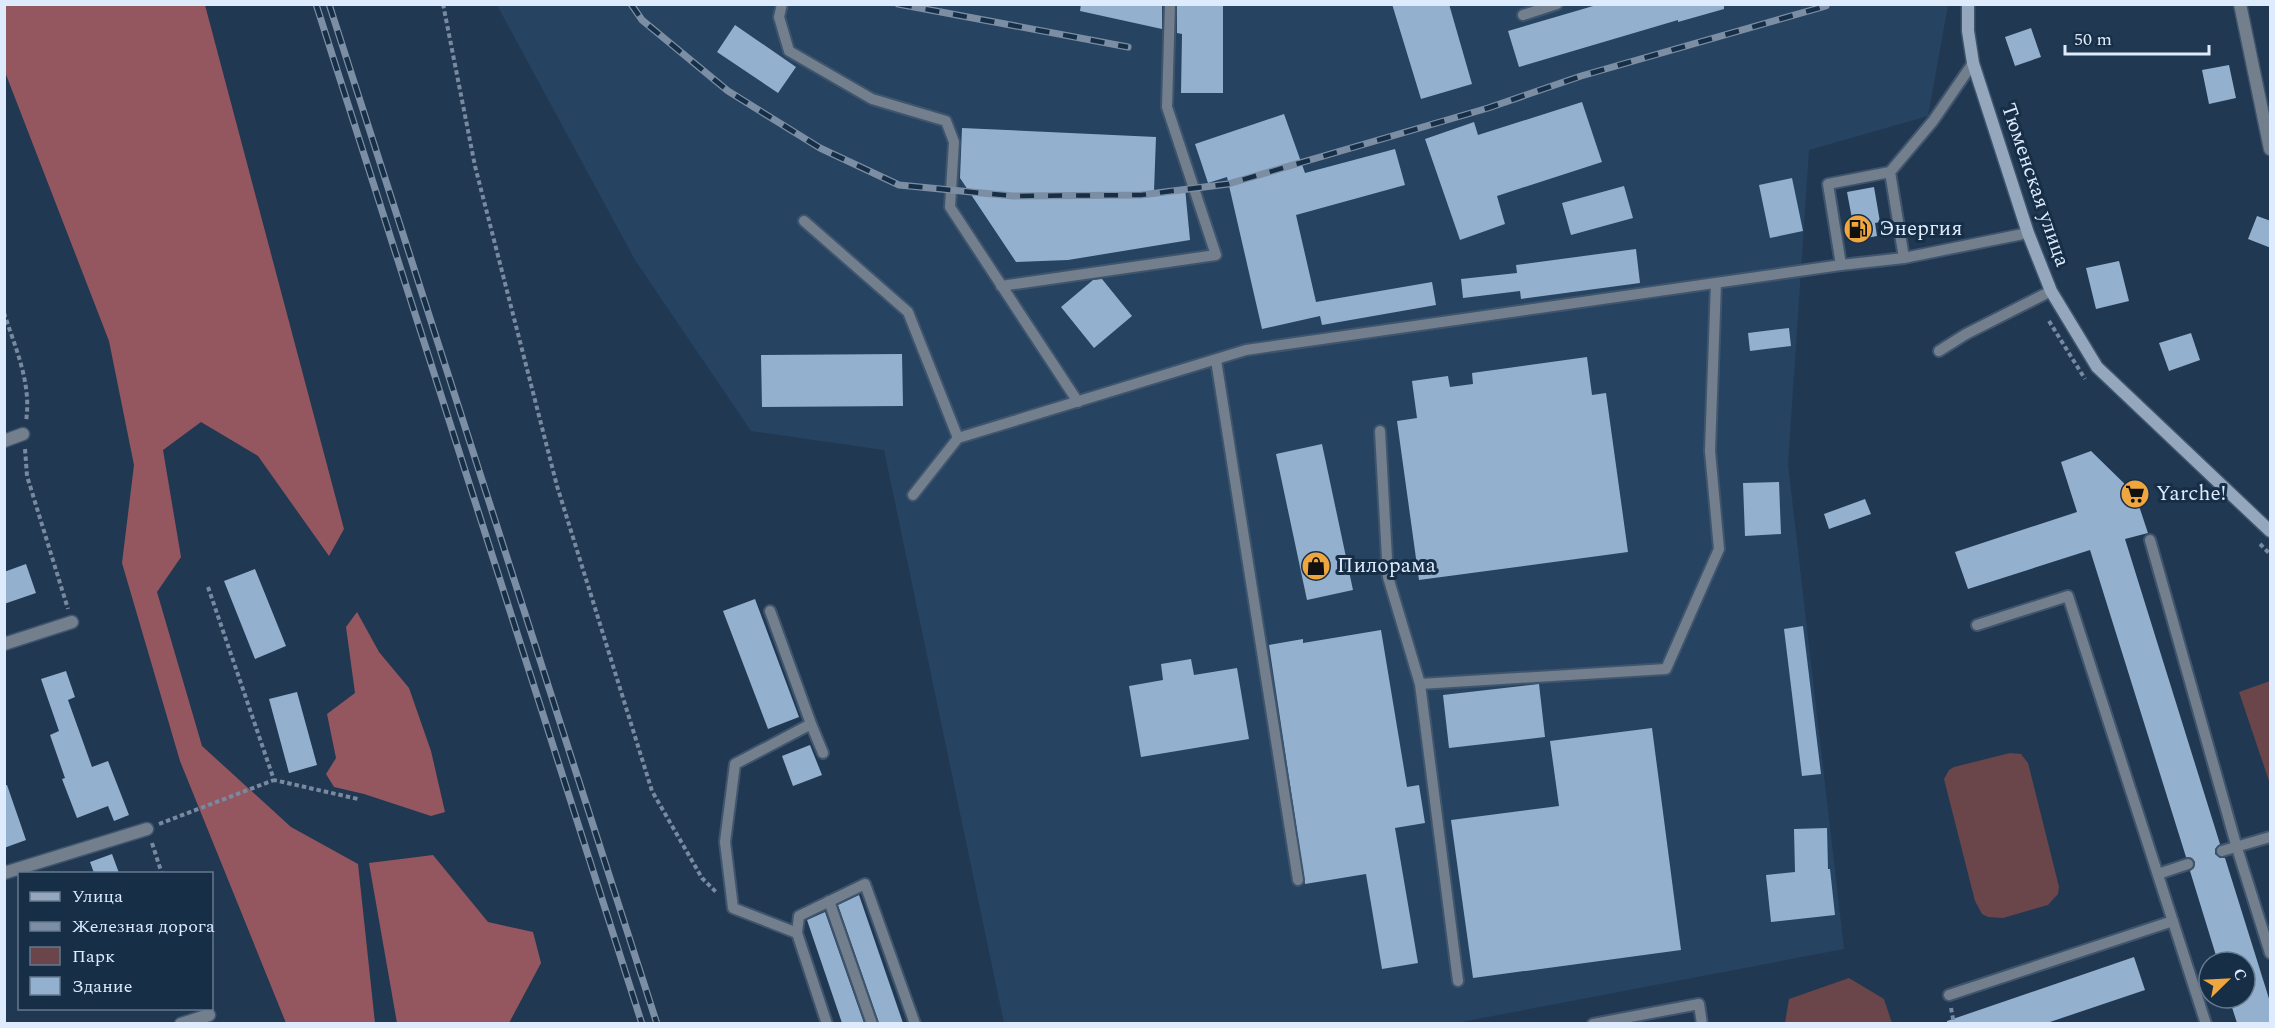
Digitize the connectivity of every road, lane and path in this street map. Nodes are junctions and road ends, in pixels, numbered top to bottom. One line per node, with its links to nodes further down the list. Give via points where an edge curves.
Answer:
1 (443, 4): 49 (path, via 475,166 557,486 652,791 702,878)
2 (782, 4): 16 (lane, via 779,17 789,51 872,99 946,121 954,142 950,207)
3 (1170, 4): 16 (lane, via 1167,107 1216,255)
4 (1557, 4): 7 (lane)
5 (1968, 4): 8 (main road, Тюменская улица)
6 (2240, 4): 9 (street)
7 (1523, 15)
8 (1973, 63): 10 (lane, via 1933,121); 12 (main road, Тюменская улица)
9 (2271, 149)
10 (1890, 172): 13 (lane); 14 (lane, via 1828,184)
11 (804, 220): 24 (lane, via 908,312)
12 (2028, 233): 13 (lane); 17 (main road, Тюменская улица)
13 (1904, 258): 14 (lane)
14 (1841, 265): 15 (lane)
15 (1716, 283): 20 (lane, via 1246,350); 34 (lane, via 1710,451 1719,549 1666,669)
16 (1001, 286): 21 (lane)
17 (2051, 291): 19 (lane); 27 (main road, Тюменская улица, via 2097,367)
18 (4, 313): 23 (path, via 25,377 27,413)
19 (1939, 351)
20 (1216, 360): 21 (lane); 47 (lane)
21 (1077, 402): 24 (lane)
22 (1380, 431): 34 (lane, via 1388,577)
23 (23, 434): 25 (street); 31 (path, via 27,476)
24 (958, 438): 26 (lane)
25 (4, 441)
26 (913, 495)
27 (2271, 531)
28 (2150, 540): 41 (lane)
29 (208, 587): 37 (path)
30 (770, 611): 35 (lane)
31 (72, 622): 33 (street)
32 (1977, 625): 46 (lane, via 2068,596)
33 (4, 644)
34 (1420, 684): 53 (lane)
35 (811, 724): 36 (lane); 49 (lane, via 735,764 725,842)
36 (823, 753)
37 (274, 780): 38 (path); 39 (path)
38 (358, 799)
39 (147, 829): 44 (path); 45 (street)
40 (2271, 837): 41 (lane)
41 (2237, 848): 42 (lane); 52 (lane)
42 (2223, 851)
43 (2188, 864): 46 (lane)
44 (162, 872)
45 (4, 873)
46 (2158, 874): 50 (lane)
47 (1298, 880)
48 (829, 901): 51 (lane, via 800,916); 58 (lane); 59 (lane, via 865,884)
49 (733, 908): 51 (lane)
50 (2173, 921): 54 (lane); 62 (lane)
51 (797, 933): 57 (lane)
52 (2271, 953)
53 (1458, 981)
54 (1949, 995)
55 (209, 1015): 56 (street)
56 (181, 1023)
57 (827, 1023)
58 (872, 1023)
59 (915, 1023)
60 (1593, 1023): 61 (lane, via 1699,1004)
61 (1702, 1023)
62 (2206, 1023)

